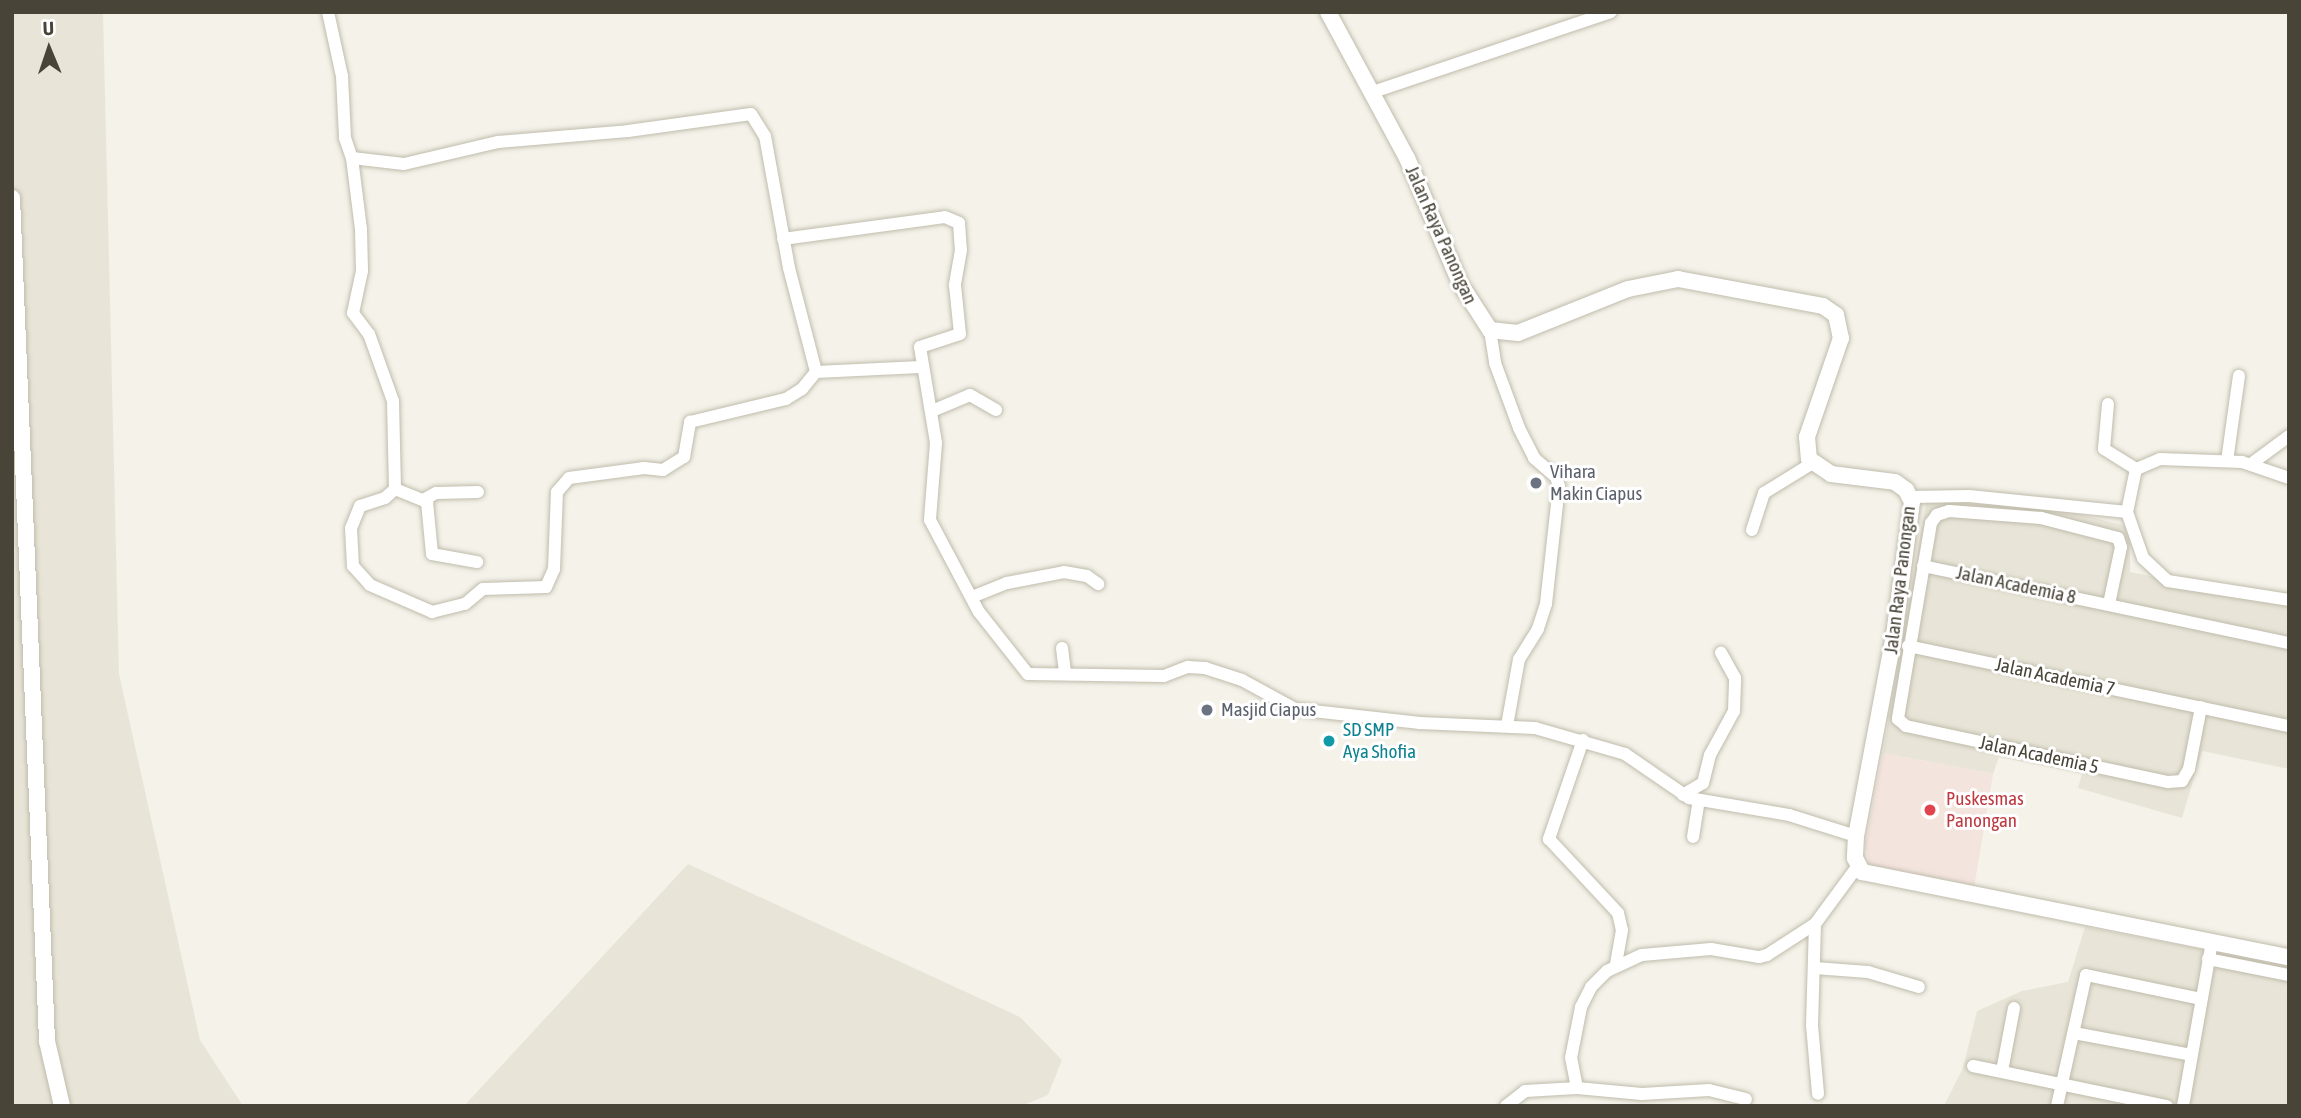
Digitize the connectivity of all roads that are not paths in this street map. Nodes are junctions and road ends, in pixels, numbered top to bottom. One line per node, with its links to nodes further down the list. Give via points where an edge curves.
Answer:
1 (328, 12): 5 (street, via 342,76 346,146)
2 (1328, 12): 4 (street, Jalan Raya Panongan)
3 (1611, 12): 4 (street)
4 (1373, 92): 8 (street, Jalan Raya Panongan, via 1461,285)
5 (352, 158): 7 (street, via 404,164 498,142 628,131 746,113 756,117 765,136); 21 (street, via 362,256 353,313 369,334 391,393)
6 (12, 198): 65 (street, via 47,1041)
7 (783, 239): 9 (street, via 956,219 961,250 955,285 960,334 922,343); 10 (street)
8 (1490, 330): 17 (street, via 1518,332 1602,298 1663,280 1715,283 1823,306 1836,315 1841,338 1807,437); 39 (street, via 1495,363 1519,428 1534,458 1559,486 1546,604 1538,629 1519,659)
9 (920, 367): 10 (street); 14 (street)
10 (816, 372): 21 (street, via 786,399 690,422 684,457 663,470 644,468 563,482 556,499 553,576 539,589 483,589 465,604 432,612 370,585 354,566 354,513 363,503 385,498)
11 (2239, 376): 16 (street)
12 (2108, 404): 19 (street, via 2104,449)
13 (996, 410): 14 (street, via 970,395)
14 (932, 411): 30 (street, via 937,463 930,520)
15 (2289, 436): 18 (street)
16 (2227, 461): 18 (street); 19 (street, via 2160,459)
17 (1811, 464): 23 (street, Jalan Raya Panongan, via 1830,474 1895,482); 26 (street, via 1764,493)
18 (2251, 464): 20 (street)
19 (2136, 469): 25 (street)
20 (2289, 478)
21 (395, 489): 24 (street)
22 (478, 492): 24 (street, via 436,493)
23 (1910, 496): 25 (street, via 1969,496); 44 (street, Jalan Raya Panongan, via 1894,635)
24 (425, 499): 27 (street, via 431,512 432,554)
25 (2127, 512): 31 (street, via 2143,558 2168,580)
26 (1752, 530)
27 (477, 562)
28 (1923, 566): 32 (street, Jalan Academia 8); 32 (street, via 1937,515 1949,511 2041,518 2118,538 2121,547); 34 (street)
29 (1098, 584): 30 (street, via 1087,576 1064,572 1015,581)
30 (972, 597): 37 (street, via 987,625 1028,674)
31 (2289, 600)
32 (2109, 604): 33 (street, Jalan Academia 8)
33 (2289, 643)
34 (1908, 646): 38 (street, Jalan Academia 7); 38 (street, Jalan Academia 5, via 1898,719 1906,726 2168,782 2182,781 2189,769)
35 (1062, 648): 37 (street)
36 (1721, 653): 42 (street, via 1735,678 1734,711 1710,755 1703,783)
37 (1065, 672): 39 (street, via 1164,676 1188,667 1205,668 1242,680 1295,709 1420,723)
38 (2201, 707): 40 (street, Jalan Academia 7)
39 (1507, 726): 41 (street)
40 (2289, 726)
41 (1583, 740): 42 (street, via 1641,762); 51 (street, via 1549,839 1618,912 1622,930)
42 (1683, 795): 43 (street)
43 (1699, 801): 44 (street, via 1789,815); 45 (street)
44 (1856, 836): 46 (street, Jalan Raya Panongan)
45 (1693, 837)
46 (1857, 867): 47 (street); 48 (street, via 1871,876)
47 (1815, 924): 51 (street, via 1759,957 1711,949 1642,955); 52 (street)
48 (2212, 941): 49 (street); 50 (street)
49 (2289, 957)
50 (2208, 959): 53 (street); 55 (street)
51 (1616, 965): 62 (street, via 1597,979 1581,1007 1571,1058)
52 (1815, 968): 54 (street, via 1868,972); 63 (street, via 1813,1051)
53 (2289, 975)
54 (1919, 987)
55 (2201, 999): 57 (street, via 2086,975); 58 (street)
56 (2014, 1008): 60 (street)
57 (2074, 1033): 58 (street); 61 (street)
58 (2191, 1055): 69 (street)
59 (1973, 1066): 60 (street)
60 (2002, 1071): 61 (street)
61 (2062, 1083): 67 (street); 68 (street)
62 (1577, 1088): 64 (street, via 1642,1094 1709,1090); 66 (street, via 1525,1091)
63 (1818, 1094)
64 (1746, 1099)
65 (62, 1106)
66 (1506, 1106)
67 (2057, 1106)
68 (2167, 1106)
69 (2183, 1106)

